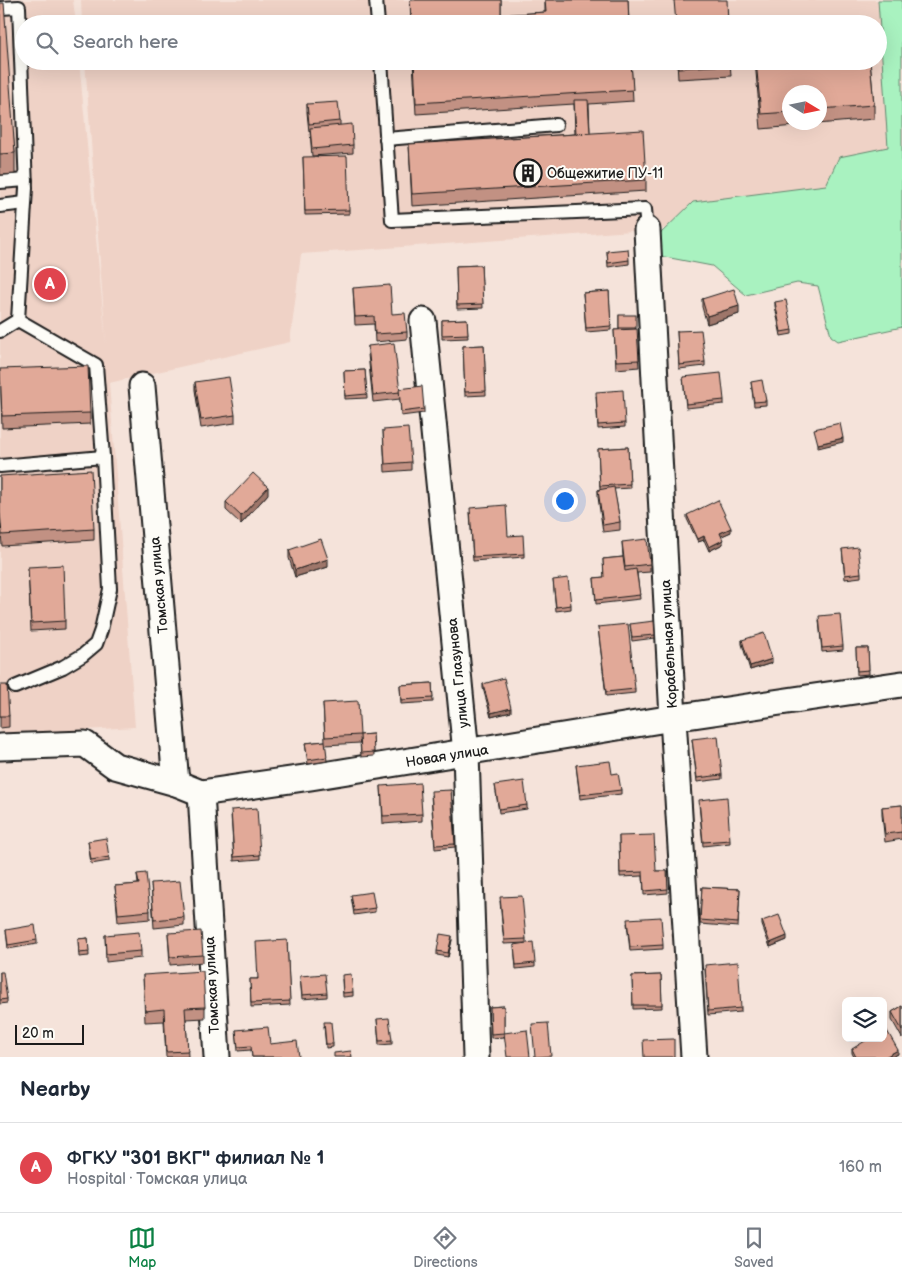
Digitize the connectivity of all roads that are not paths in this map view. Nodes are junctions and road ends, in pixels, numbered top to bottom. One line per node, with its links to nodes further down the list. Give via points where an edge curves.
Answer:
1 (376, 0): 4 (lane)
2 (0, 8): 3 (lane, via 20,8)
3 (20, 15)
4 (377, 15)
5 (22, 70): 9 (lane)
6 (382, 70): 8 (lane)
7 (556, 125): 8 (lane)
8 (386, 139): 13 (lane, via 392,220 645,209)
9 (26, 180): 10 (lane); 11 (lane)
10 (0, 182)
11 (25, 204): 12 (lane); 14 (lane)
12 (0, 206)
13 (647, 230): 22 (street, Корабельная улица)
14 (18, 320): 16 (lane); 18 (lane, via 96,365)
15 (423, 321): 24 (street, улица Глазунова)
16 (0, 331)
17 (142, 386): 25 (street, Томская улица)
18 (104, 457): 19 (lane); 21 (lane, via 110,589 96,644 63,667)
19 (0, 466)
20 (902, 684): 22 (street, Новая улица)
21 (15, 687)
22 (673, 718): 24 (street, Новая улица); 29 (street, Корабельная улица)
23 (0, 747): 25 (street, via 85,744 115,766)
24 (466, 753): 26 (street, Новая улица); 28 (street, улица Глазунова)
25 (176, 783): 26 (street)
26 (201, 793): 27 (street, Томская улица)
27 (217, 1057)
28 (476, 1057)
29 (694, 1057)

